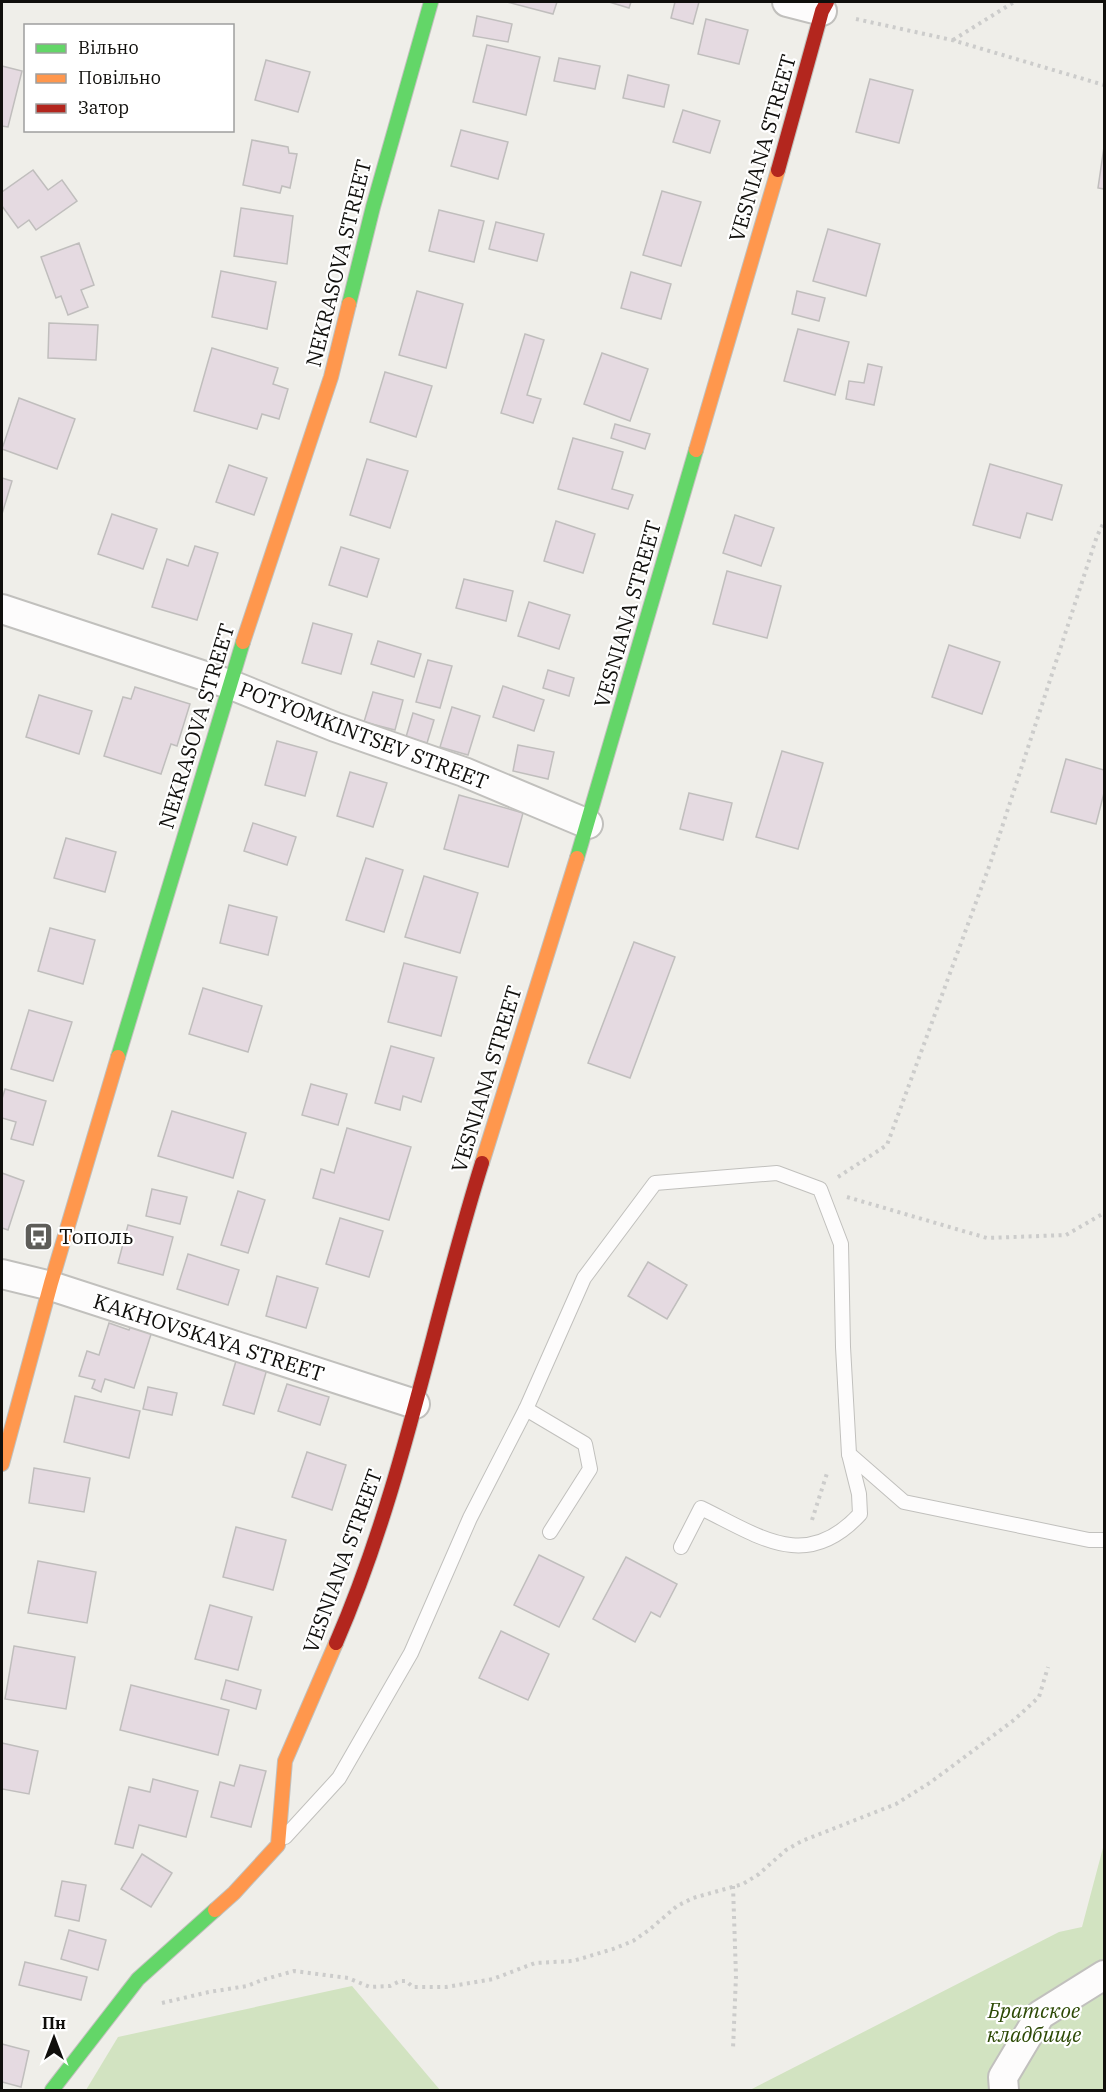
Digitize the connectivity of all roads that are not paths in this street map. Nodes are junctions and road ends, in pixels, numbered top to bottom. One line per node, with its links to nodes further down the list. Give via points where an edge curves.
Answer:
1 (431, 2): 5 (street, NEKRASOVA STREET, via 373,207 331,377)
2 (787, 2): 3 (street)
3 (824, 6): 6 (street, VESNIANA STREET)
4 (2, 609): 5 (street, POTYOMKINTSEV STREET)
5 (229, 684): 6 (street, POTYOMKINTSEV STREET, via 335,727 464,772); 8 (street, NEKRASOVA STREET)
6 (588, 824): 9 (street, VESNIANA STREET, via 464,1219)
7 (2, 1274): 8 (street, KAKHOVSKAYA STREET)
8 (51, 1286): 9 (street, KAKHOVSKAYA STREET); 12 (street, NEKRASOVA STREET)
9 (415, 1404): 16 (street, VESNIANA STREET, via 384,1518 349,1614 285,1761)
10 (526, 1409): 11 (lane, via 584,1278 655,1183 777,1173 820,1189 841,1244); 13 (lane, via 585,1444 590,1469); 16 (lane, via 471,1518 411,1653 339,1778)
11 (849, 1454): 14 (lane, via 904,1502); 15 (lane, via 860,1514 833,1537 809,1546 769,1540 701,1508)
12 (2, 1464)
13 (550, 1532)
14 (1104, 1540)
15 (681, 1547)
16 (278, 1845): 18 (street, via 234,1893 138,1979)
17 (1104, 1975): 19 (street, via 1040,2015 1003,2078)
18 (52, 2091)
19 (1004, 2091)

